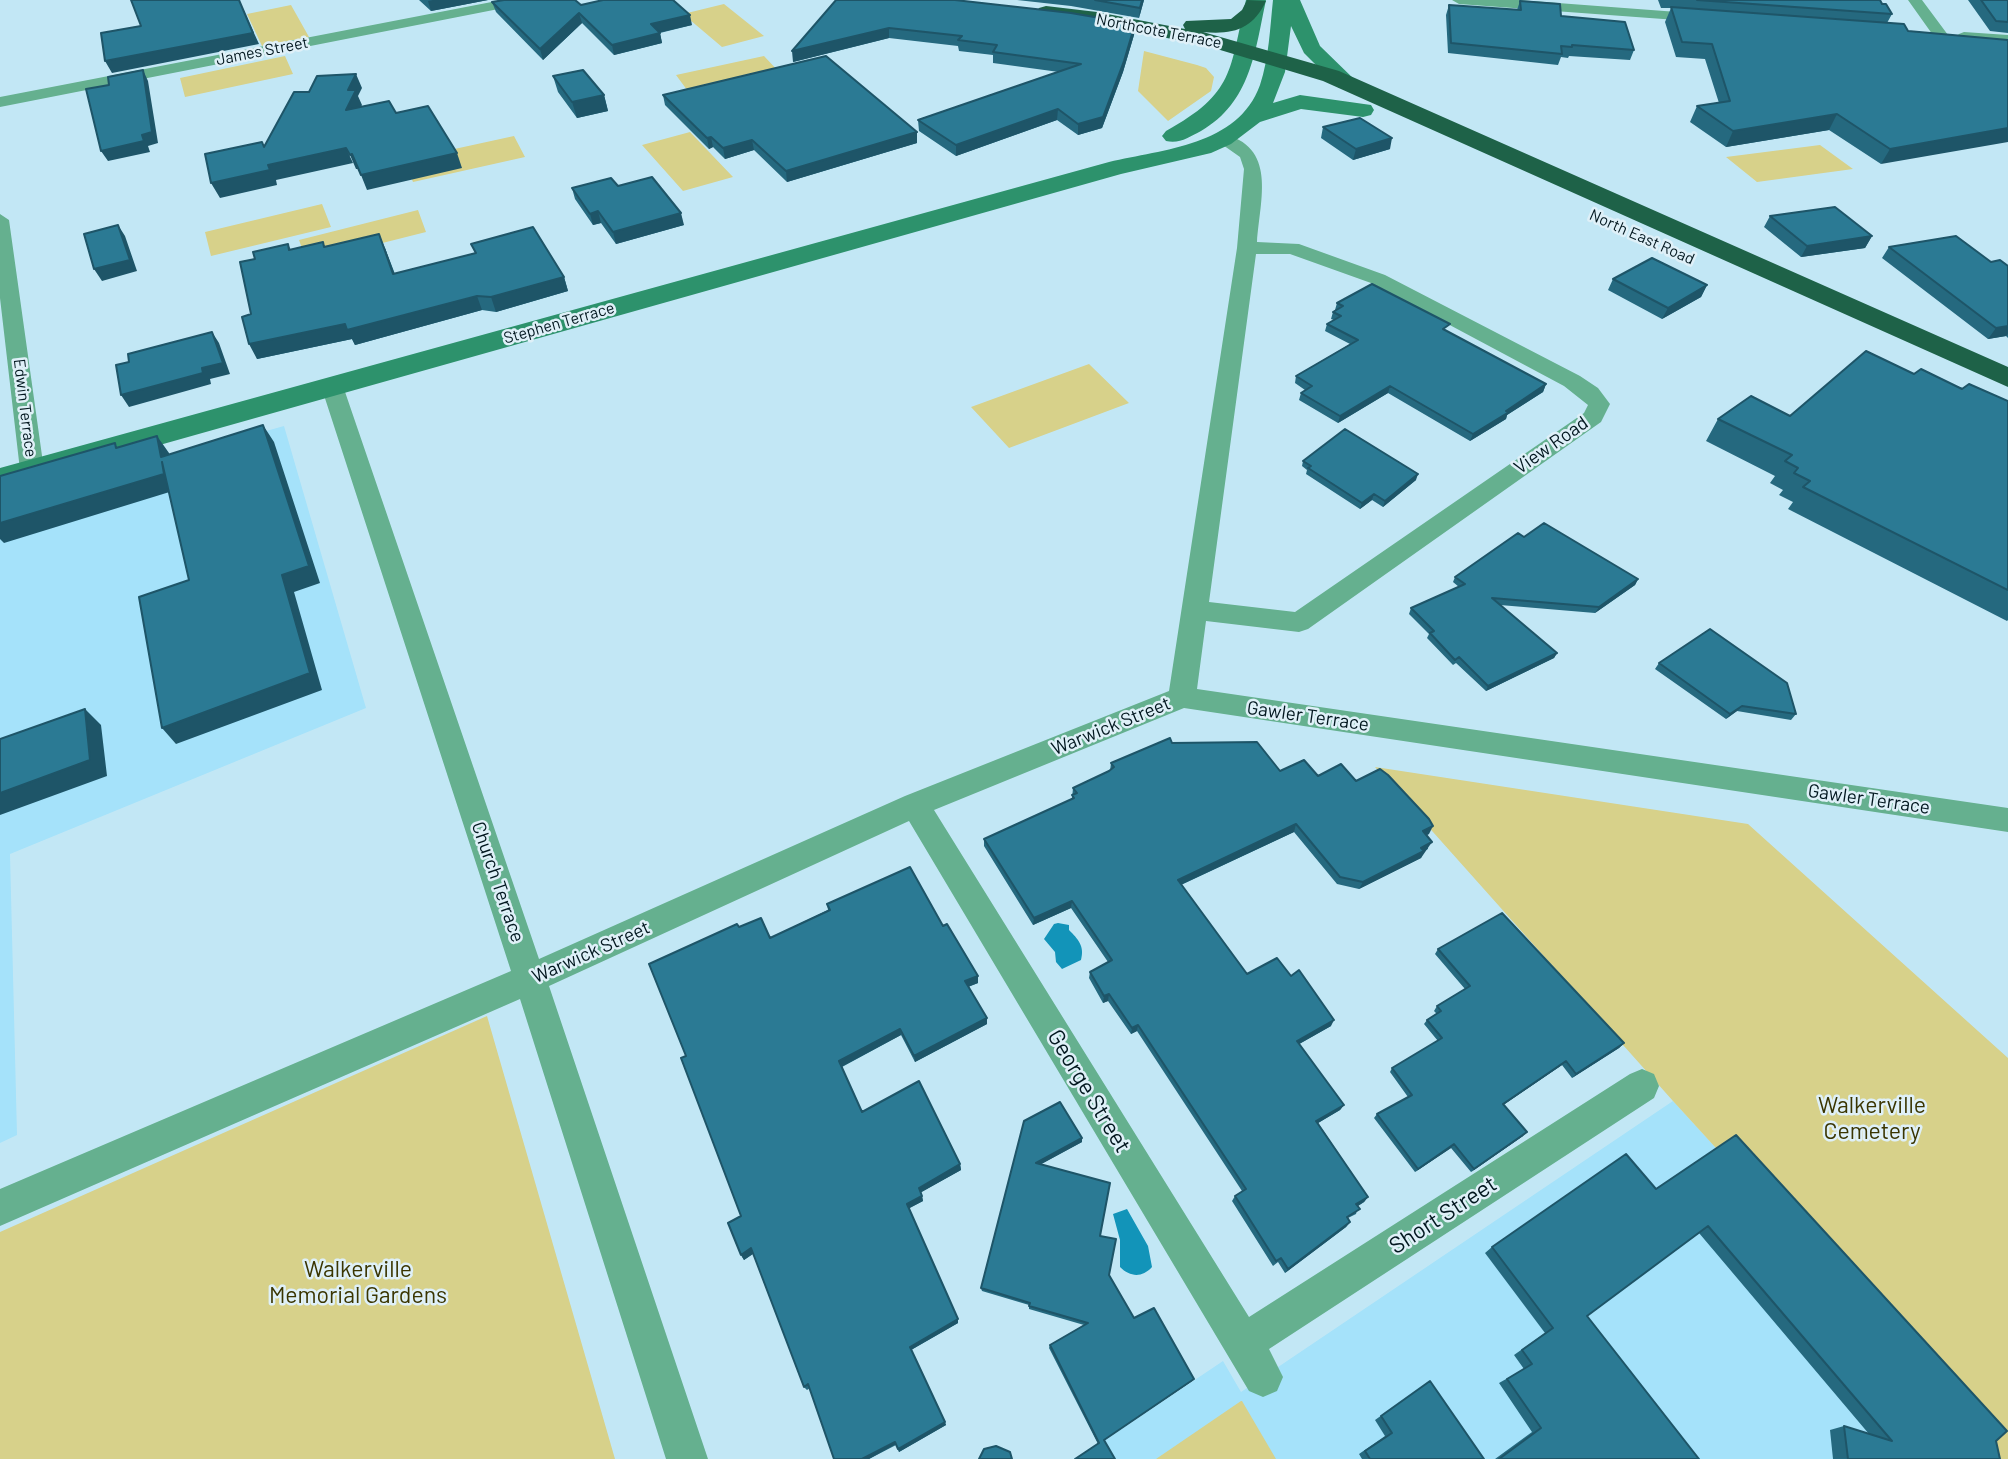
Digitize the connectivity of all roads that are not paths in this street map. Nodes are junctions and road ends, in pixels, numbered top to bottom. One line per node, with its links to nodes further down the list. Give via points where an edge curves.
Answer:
1 (524, 0): 16 (street, James Street)
2 (1283, 0): 14 (main road, Stephen Terrace)
3 (1290, 0): 15 (main road, via 1311,49)
4 (1459, 0): 7 (street)
5 (1915, 0): 11 (street)
6 (1256, 1): 8 (highway, via 1245,22 1226,26); 13 (main road, Stephen Terrace)
7 (1603, 6): 9 (street)
8 (1097, 18): 13 (highway, Northcote Terrace); 13 (highway, Northcote Terrace, via 1023,16)
9 (1725, 20)
10 (1913, 33): 11 (street)
11 (1940, 35): 12 (street)
12 (2008, 40)
13 (1244, 57): 14 (highway); 20 (main road, Stephen Terrace, via 1236,85 1217,111)
14 (1275, 66): 15 (highway, North East Road); 17 (highway, North East Road); 18 (main road, Stephen Terrace, via 1264,102)
15 (1347, 83): 23 (highway, North East Road)
16 (0, 102)
17 (1363, 110): 18 (main road, via 1300,102); 25 (highway, North East Road)
18 (1252, 117): 19 (main road, Stephen Terrace)
19 (1221, 138): 20 (main road, Stephen Terrace, via 1176,155); 22 (street, via 1245,151 1252,161)
20 (1118, 166): 24 (main road, Stephen Terrace)
21 (0, 220): 26 (street, Edwin Terrace)
22 (1247, 248): 28 (street); 28 (street, View Road, via 1292,248 1378,279 1572,381 1600,404 1593,417 1298,622)
23 (2008, 378)
24 (332, 386): 26 (main road, Stephen Terrace); 32 (street, Church Terrace)
25 (2008, 404)
26 (32, 470): 27 (main road, Stephen Terrace)
27 (0, 479)
28 (1193, 610): 29 (street)
29 (1182, 697): 30 (street, Warwick Street); 31 (street, Gawler Terrace)
30 (915, 805): 32 (street, Warwick Street); 35 (street, George Street)
31 (2008, 820)
32 (530, 979): 34 (street, Warwick Street); 37 (street, Church Terrace)
33 (1642, 1086): 35 (street, Short Street)
34 (0, 1208)
35 (1243, 1343): 36 (street, George Street)
36 (1263, 1377)
37 (687, 1459)

